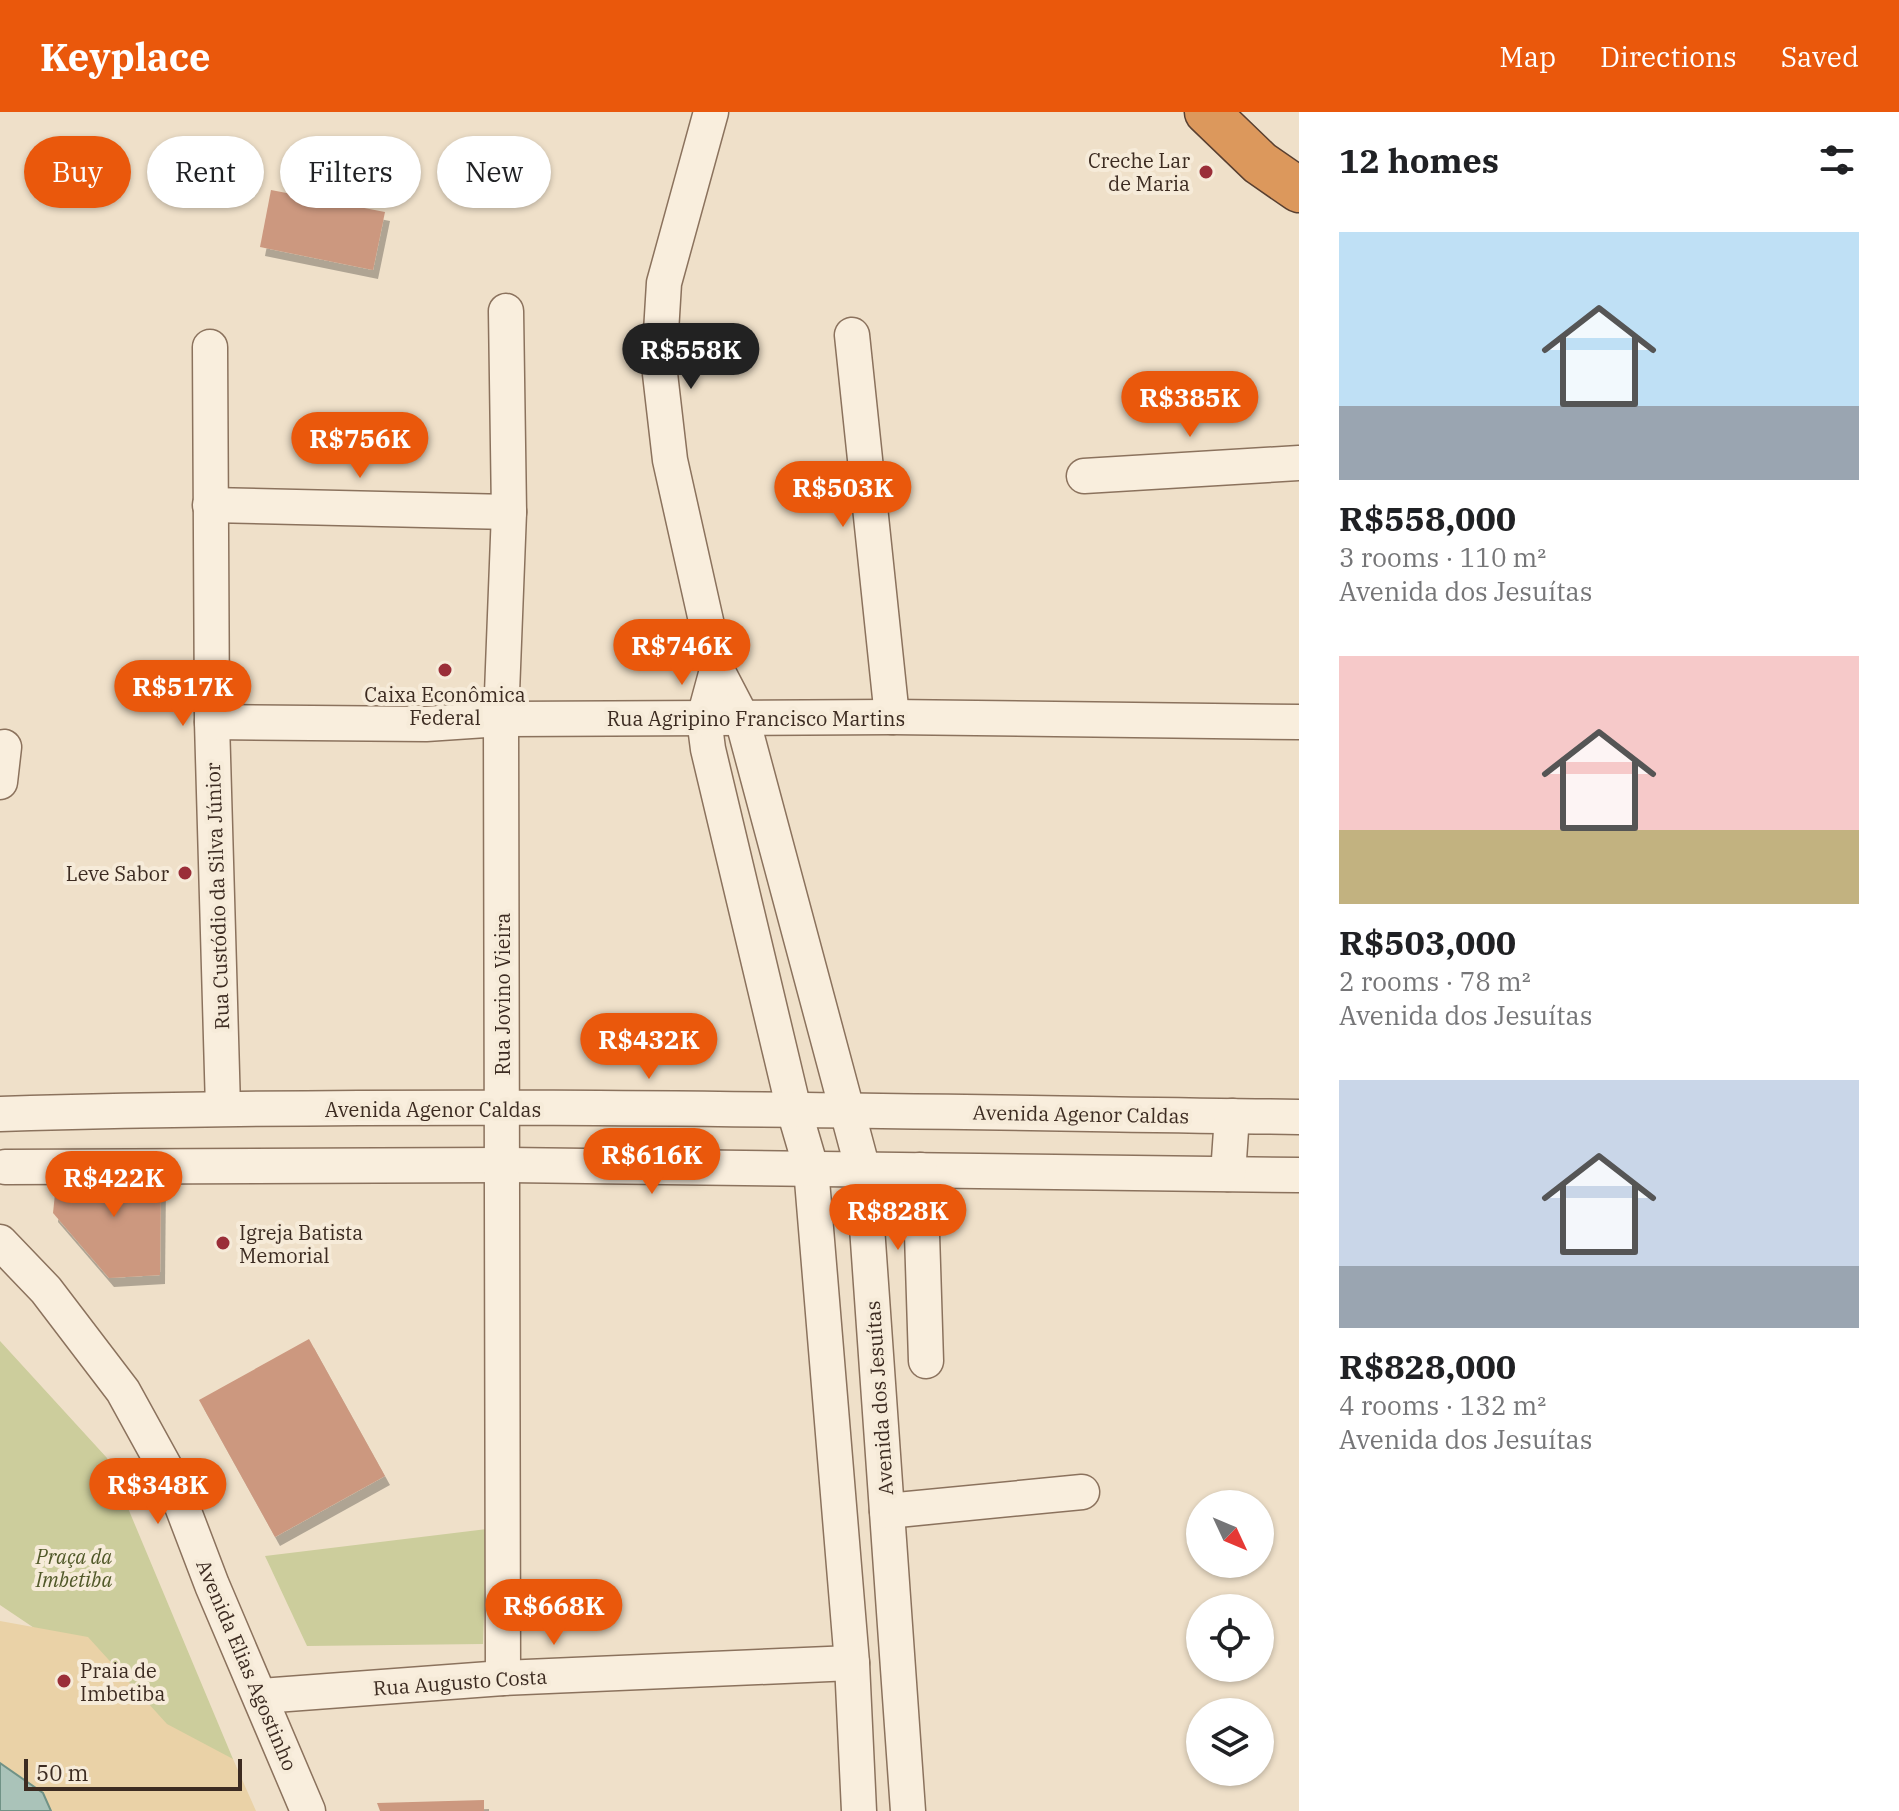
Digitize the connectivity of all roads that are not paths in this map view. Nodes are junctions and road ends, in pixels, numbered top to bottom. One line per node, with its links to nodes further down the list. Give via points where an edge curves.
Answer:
1 (711, 112): 11 (street, Avenida dos Jesuítas, via 664,283 659,365 670,460)
2 (1207, 112): 3 (highway, via 1260,163)
3 (1299, 190)
4 (506, 311): 10 (street, Rua Jovino Vieira)
5 (852, 335): 12 (street)
6 (210, 347): 9 (street, Rua Custódio da Silva Júnior)
7 (1299, 463): 8 (street)
8 (1084, 476)
9 (210, 505): 10 (street); 16 (street, Rua Custódio da Silva Júnior)
10 (509, 512): 15 (street, Rua Jovino Vieira)
11 (717, 670): 13 (street, Avenida dos Jesuítas); 14 (street, Avenida dos Jesuítas)
12 (892, 717): 14 (street, Rua Agripino Francisco Martins); 17 (street, Rua Agripino Francisco Martins)
13 (704, 718): 14 (street, Rua Agripino Francisco Martins); 15 (street, Rua Agripino Francisco Martins); 22 (street, Avenida dos Jesuítas)
14 (742, 718): 23 (street, Avenida dos Jesuítas)
15 (501, 719): 16 (street, Rua Agripino Francisco Martins, via 426,724); 21 (street, Rua Jovino Vieira)
16 (212, 722): 20 (street, Rua Custódio da Silva Júnior)
17 (1299, 722)
18 (4, 747): 19 (street)
19 (0, 782)
20 (223, 1108): 21 (street, Avenida Agenor Caldas); 24 (street, Avenida Agenor Caldas)
21 (502, 1109): 22 (street, Avenida Agenor Caldas); 28 (street, Rua Jovino Vieira)
22 (794, 1110): 23 (street, Avenida Agenor Caldas); 29 (street, Avenida dos Jesuítas)
23 (847, 1110): 25 (street, Avenida Agenor Caldas); 31 (street, Avenida dos Jesuítas)
24 (0, 1114)
25 (1232, 1116): 26 (street, Avenida Agenor Caldas); 33 (street)
26 (1299, 1117)
27 (0, 1123): 30 (street, via 8,1139)
28 (502, 1165): 29 (street); 30 (street); 40 (street, Rua Jovino Vieira)
29 (811, 1168): 31 (street); 39 (street, Avenida dos Jesuítas)
30 (2, 1170)
31 (863, 1170): 32 (street); 38 (street, Avenida dos Jesuítas)
32 (920, 1170): 33 (street); 36 (street)
33 (1228, 1174): 34 (street)
34 (1299, 1175)
35 (0, 1242): 41 (street, Avenida Elias Agostinho, via 46,1290 123,1391 172,1480)
36 (926, 1361)
37 (1082, 1492): 38 (street)
38 (887, 1511): 44 (street, Avenida dos Jesuítas)
39 (852, 1663): 40 (street, Rua Augusto Costa); 43 (street, Avenida dos Jesuítas)
40 (503, 1678): 41 (street, Rua Augusto Costa)
41 (261, 1696): 42 (street, Avenida Elias Agostinho)
42 (308, 1811)
43 (859, 1811)
44 (908, 1811)

